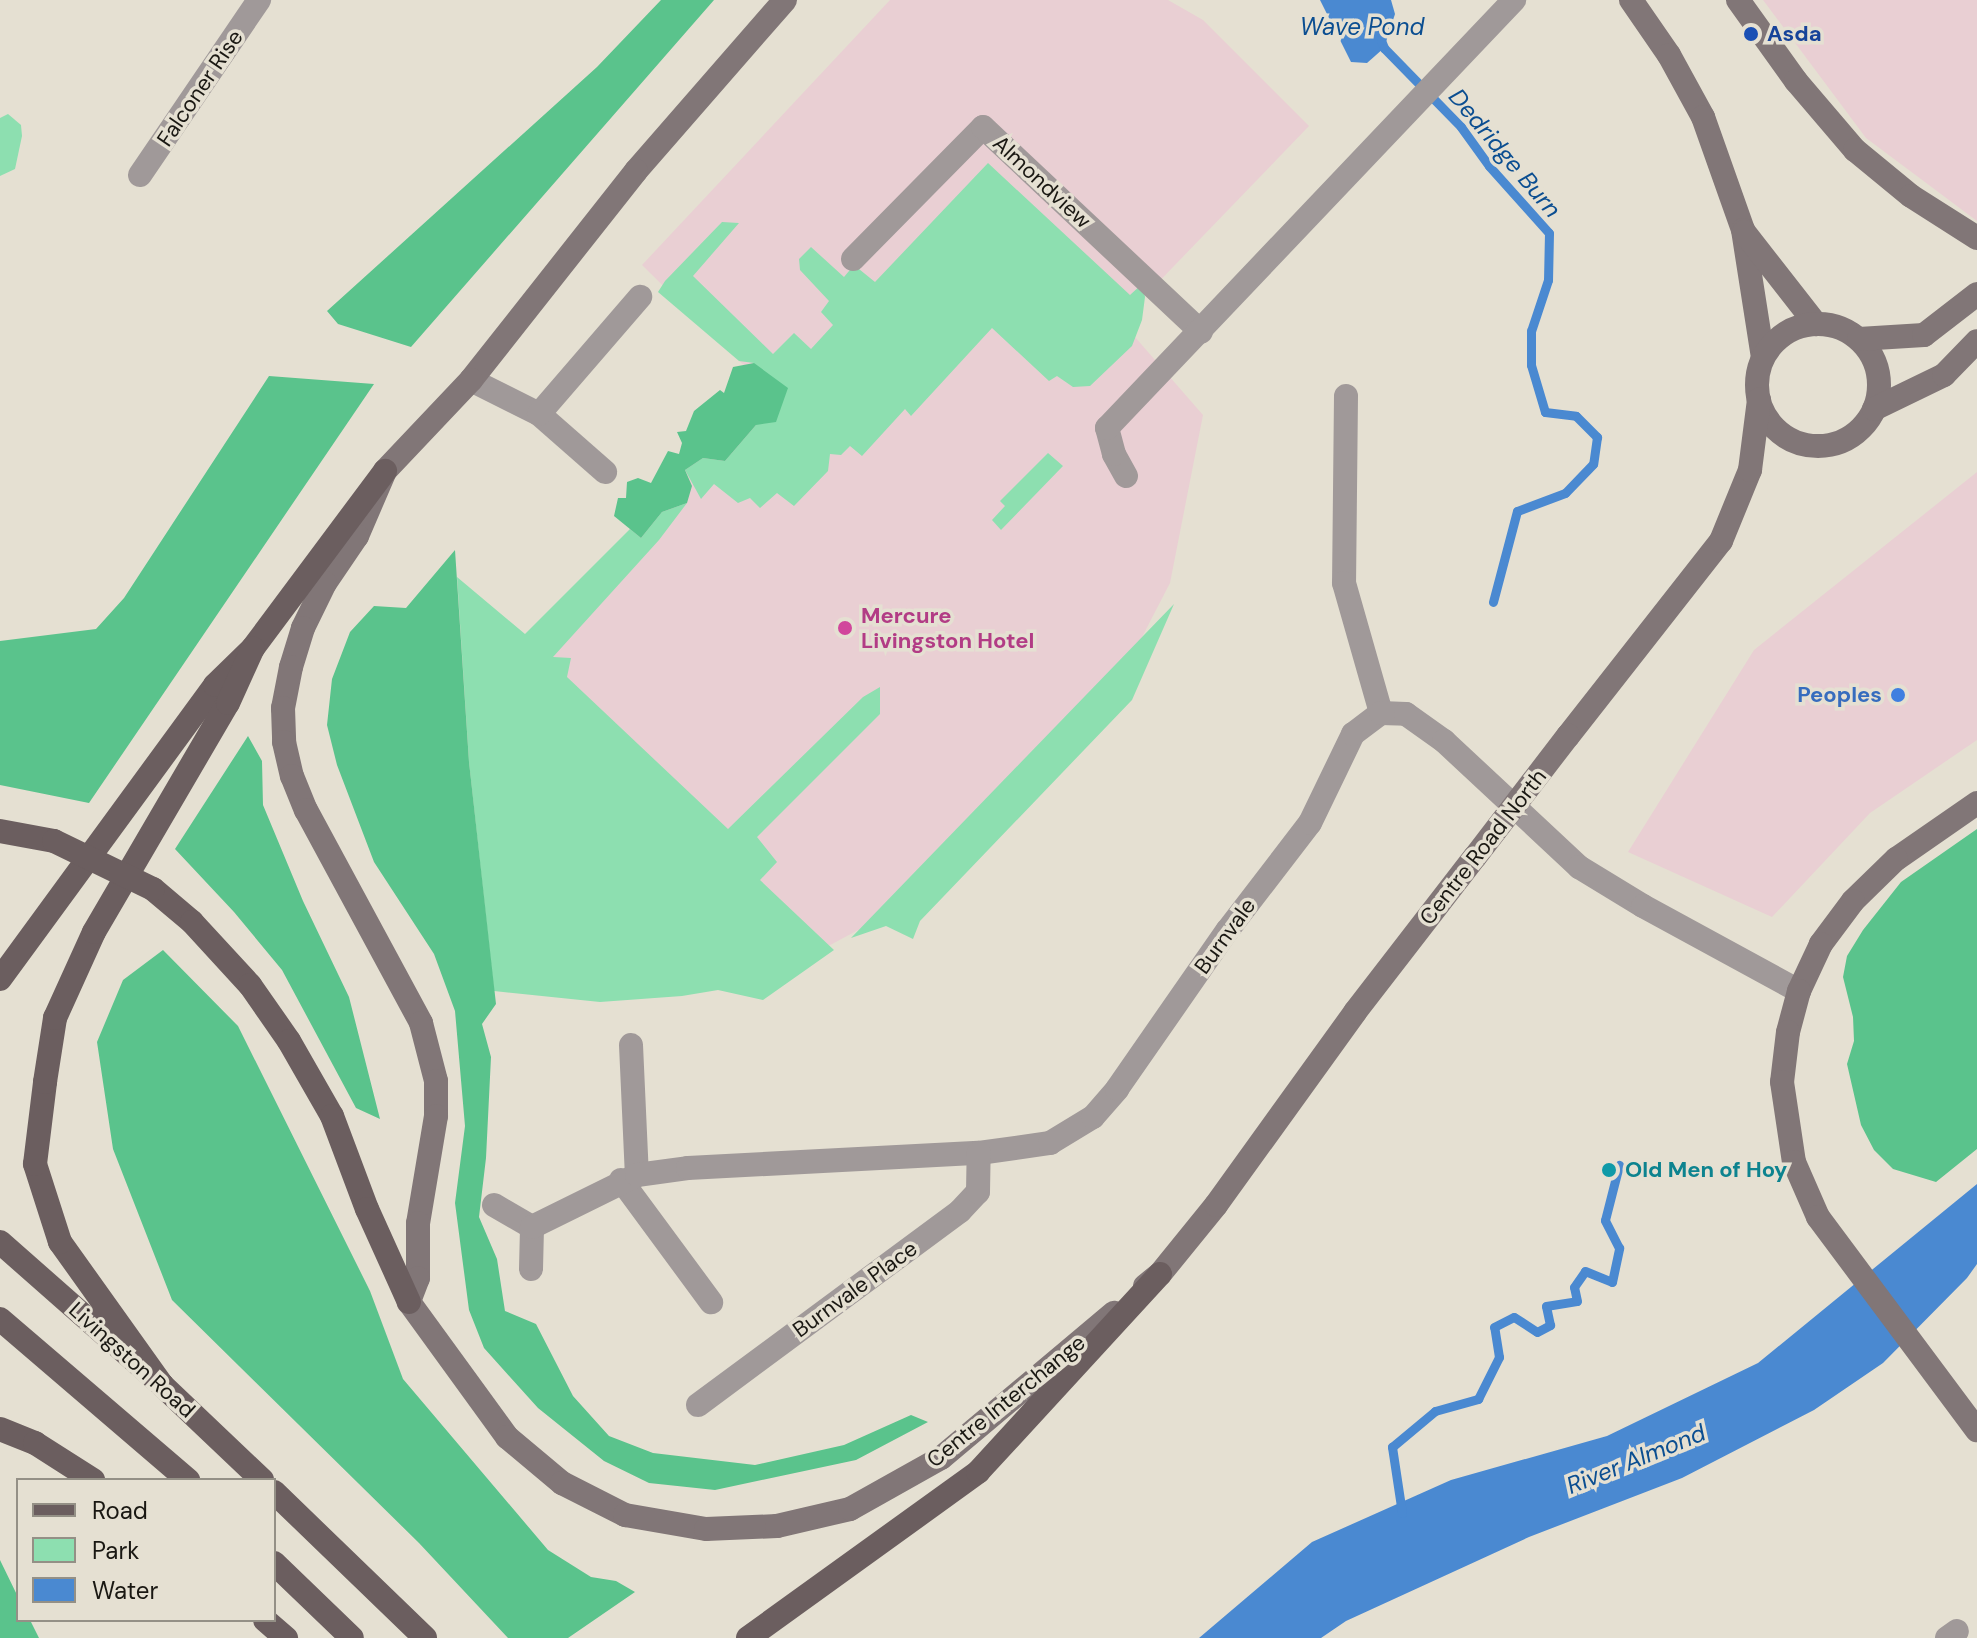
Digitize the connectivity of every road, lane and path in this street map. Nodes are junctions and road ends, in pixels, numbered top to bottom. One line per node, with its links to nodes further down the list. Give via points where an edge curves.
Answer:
1 (259, 0): 6 (street, Falconer Rise)
2 (785, 0): 17 (street, via 636,171)
3 (1514, 0): 13 (street)
4 (1631, 0): 7 (street, via 1703,117)
5 (1738, 0): 8 (street, via 1796,81 1855,150 1911,196)
6 (140, 175)
7 (1743, 230): 12 (street); 16 (street)
8 (1977, 238)
9 (853, 259): 13 (street, Almondview, via 983,127)
10 (1977, 294): 14 (street, via 1924,335)
11 (640, 297): 21 (street)
12 (1816, 324): 14 (street, via 1837,326); 16 (street, via 1788,331)
13 (1201, 332): 24 (street, via 1107,428)
14 (1859, 339): 20 (street, via 1873,356 1879,380)
15 (1977, 341): 20 (street, via 1944,375)
16 (1763, 357): 19 (street)
17 (471, 380): 21 (street); 22 (street)
18 (1346, 396): 26 (street, via 1344,583)
19 (1759, 400): 20 (street, via 1778,431 1812,446 1847,438); 38 (street, Centre Road North, bridge, via 1750,470 1721,541 1355,1012)
20 (1874, 409)
21 (539, 414): 23 (street)
22 (385, 471): 25 (main road); 39 (street, via 357,536 303,628 283,708 284,742 306,810 421,1023 432,1060 436,1116 418,1223 418,1278)
23 (605, 472)
24 (1126, 476)
25 (253, 648): 29 (main road, via 215,685); 42 (main road, via 228,703 94,932 55,1018 45,1082 35,1164 60,1242)
26 (1381, 713): 30 (street, via 1406,714 1444,741 1579,867); 32 (street, Burnvale, via 1353,734 1310,823 1093,1117 1050,1143)
27 (1977, 803): 30 (street, via 1896,859 1853,901 1821,944)
28 (0, 831): 39 (main road, bridge, via 54,841 153,889 250,985 332,1116)
29 (0, 979)
30 (1799, 991): 44 (street, via 1782,1082 1794,1162 1818,1217)
31 (631, 1045): 33 (street)
32 (979, 1153): 33 (street, via 688,1168); 43 (street, Burnvale Place, via 978,1192 960,1211)
33 (629, 1178): 35 (street); 40 (street)
34 (494, 1205): 35 (street)
35 (532, 1227): 37 (street)
36 (0, 1242): 42 (main road, Livingston Road)
37 (531, 1269)
38 (1160, 1274): 39 (street, Centre Interchange, via 941,1458 850,1509 777,1526 720,1528 625,1515 562,1483 507,1437); 55 (main road, via 978,1472)
39 (409, 1302)
40 (711, 1302)
41 (0, 1319): 47 (main road)
42 (162, 1385): 48 (main road, Livingston Road)
43 (698, 1405)
44 (1970, 1422)
45 (0, 1429): 46 (main road, via 35,1443)
46 (90, 1478)
47 (186, 1478)
48 (260, 1478)
49 (276, 1494): 54 (main road)
50 (276, 1565): 53 (main road)
51 (267, 1622): 52 (main road)
52 (286, 1638)
53 (352, 1638)
54 (425, 1638)
55 (748, 1638)

